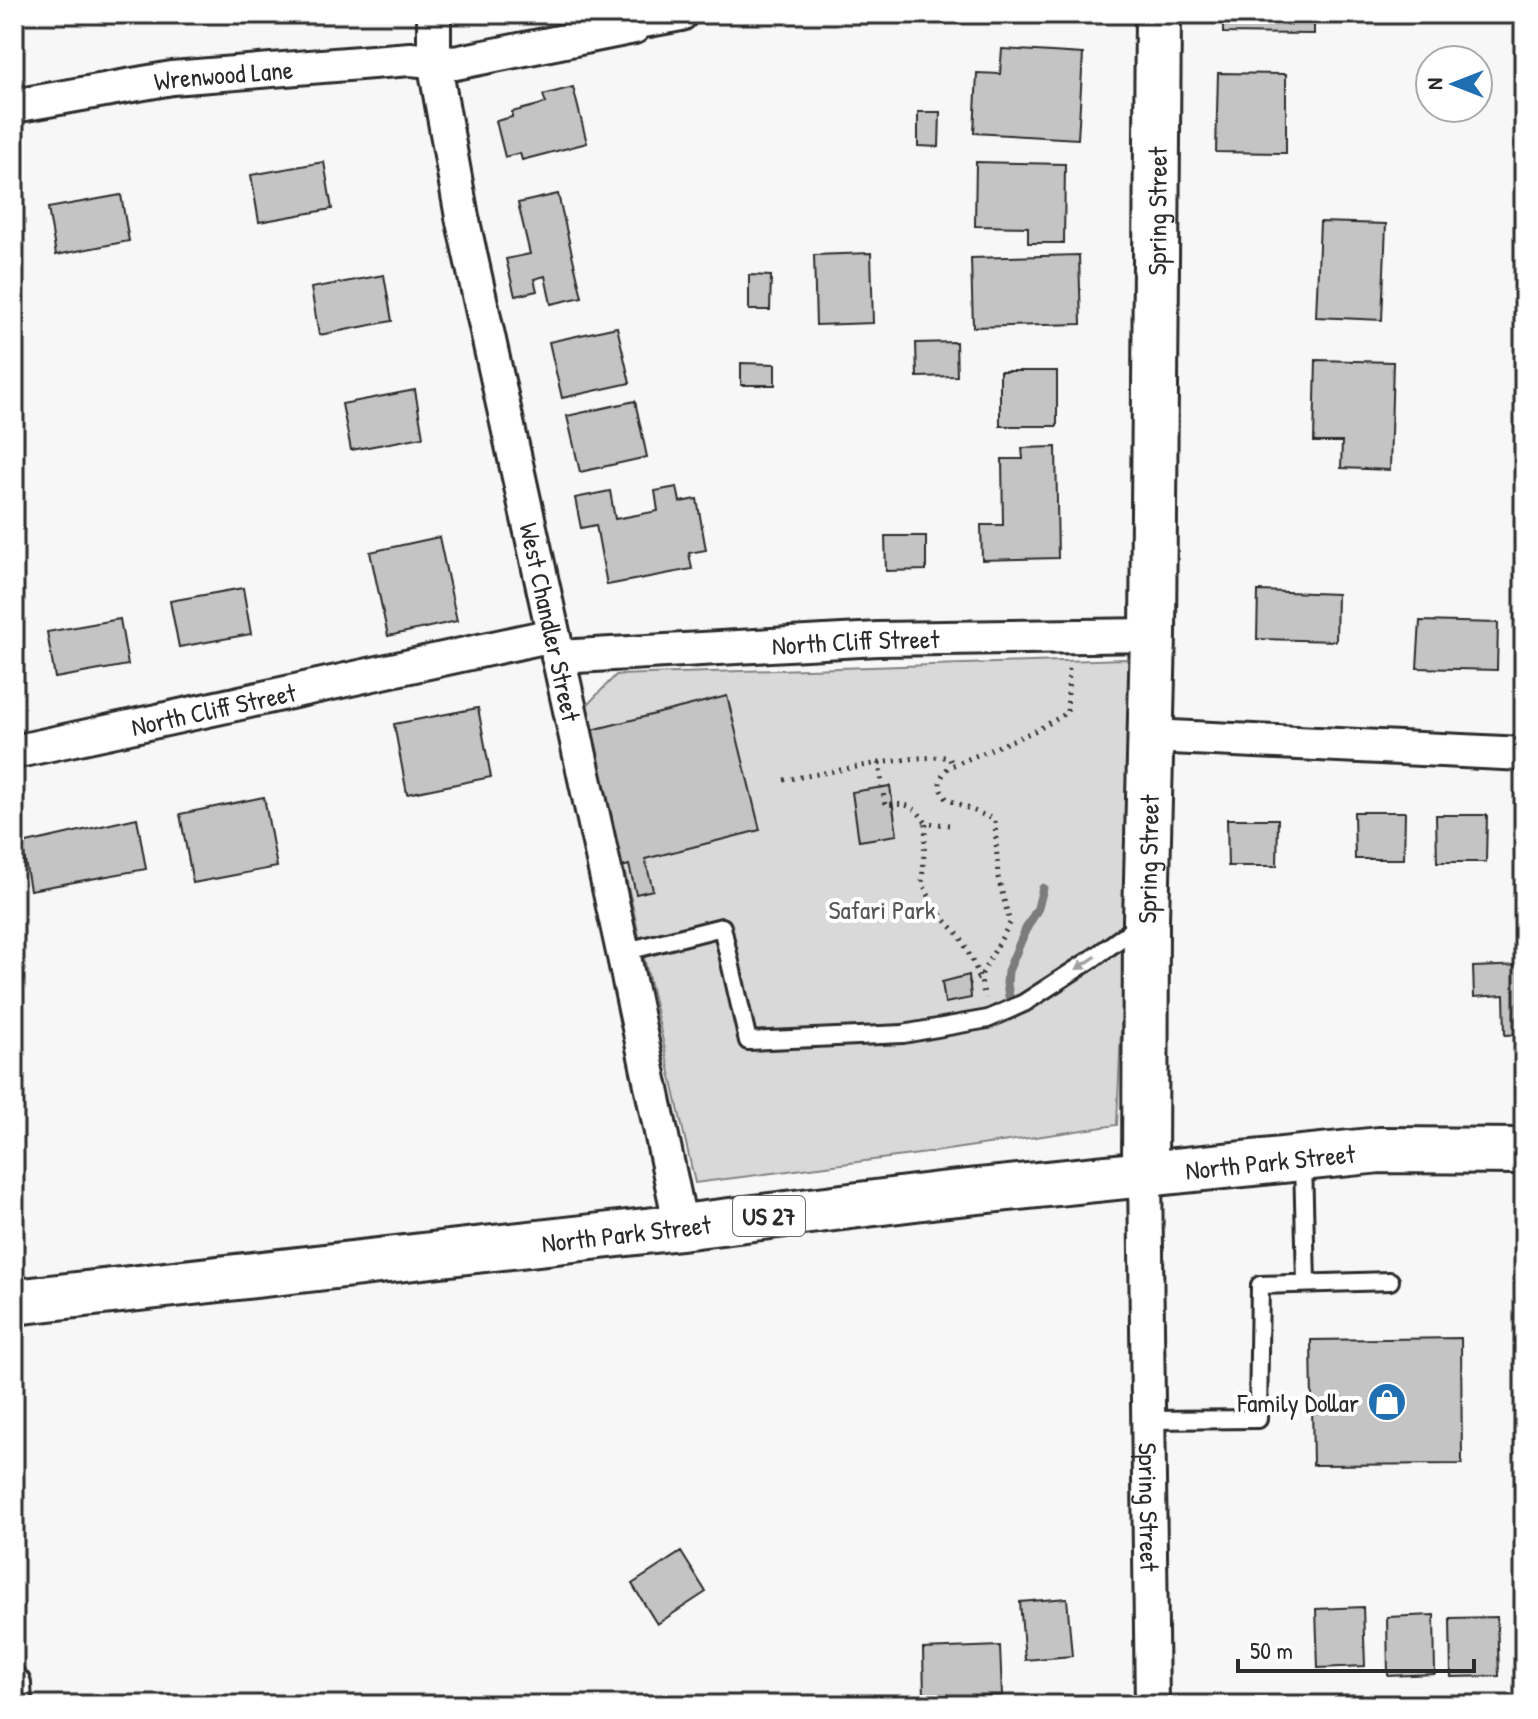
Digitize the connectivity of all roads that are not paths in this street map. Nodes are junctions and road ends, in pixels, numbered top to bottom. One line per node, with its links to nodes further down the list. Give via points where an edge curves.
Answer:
1 (434, 14): 5 (street, West Chandler Street)
2 (681, 14): 4 (street, Wrenwood Lane)
3 (1158, 14): 7 (main road, Spring Street)
4 (633, 20): 5 (street, Wrenwood Lane, via 455,63)
5 (434, 60): 6 (street, Wrenwood Lane, via 172,78); 8 (street, West Chandler Street, via 462,217)
6 (14, 106)
7 (1153, 635): 8 (street, North Cliff Street); 9 (main road, Spring Street)
8 (556, 646): 10 (street, North Cliff Street); 13 (street, West Chandler Street)
9 (1150, 736): 11 (street); 12 (main road, Spring Street)
10 (14, 752)
11 (1524, 754)
12 (1146, 920): 13 (lane, one-way to 13, via 1024,1003 988,1019 903,1034 748,1041 722,927); 16 (main road, Spring Street)
13 (623, 952): 17 (street, West Chandler Street)
14 (1524, 1151): 15 (main road, North Park Street / US 27, via 1380,1150)
15 (1303, 1158): 16 (main road, North Park Street / US 27); 19 (lane)
16 (1145, 1175): 17 (main road, North Park Street / US 27); 21 (street, Spring Street)
17 (681, 1227): 20 (main road, North Park Street / US 27)
18 (1390, 1281): 19 (lane)
19 (1306, 1283): 21 (lane, via 1260,1285 1258,1419)
20 (15, 1303)
21 (1149, 1420): 24 (street, Spring Street)
22 (14, 1684): 23 (street)
23 (15, 1705)
24 (1152, 1705)

